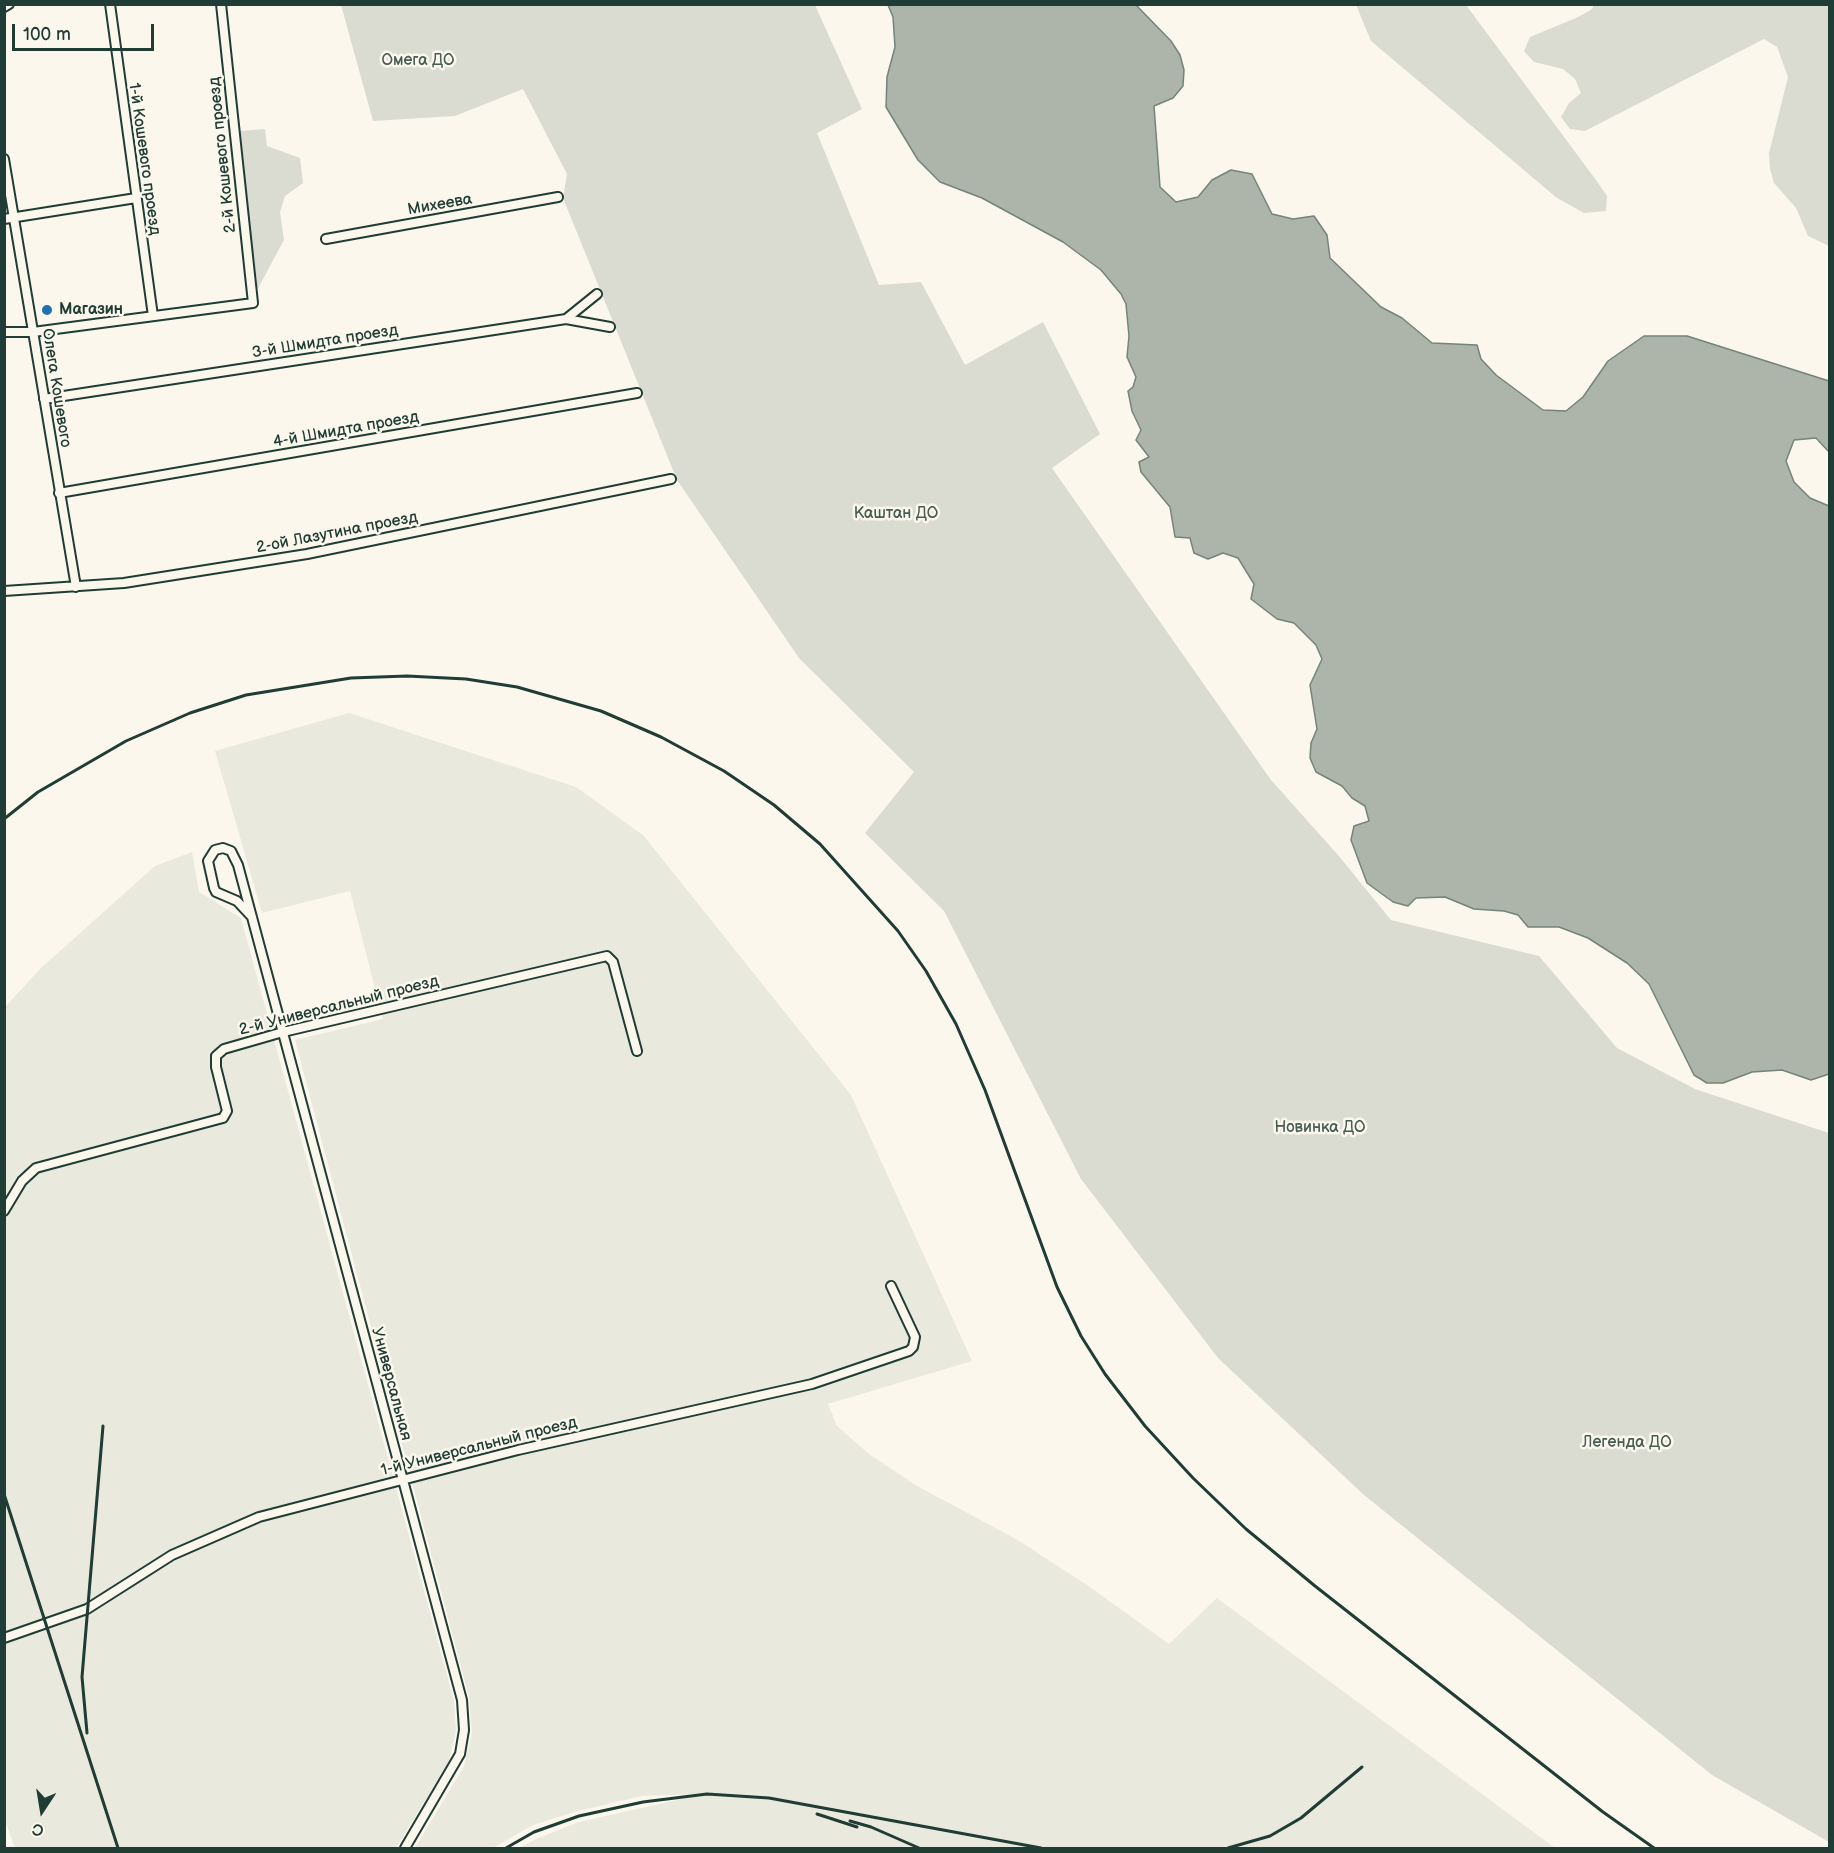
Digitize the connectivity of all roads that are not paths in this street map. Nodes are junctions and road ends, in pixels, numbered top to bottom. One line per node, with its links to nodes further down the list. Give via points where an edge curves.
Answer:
1 (9, 4): 4 (street)
2 (110, 4): 7 (street, 1-й Кошевого проезд)
3 (220, 4): 12 (street, 2-й Кошевого проезд, via 253,303)
4 (4, 7)
5 (4, 159): 8 (street, Олега Кошевого)
6 (558, 197): 10 (street, Михеева)
7 (136, 198): 8 (street); 12 (street, 1-й Кошевого проезд)
8 (14, 218): 9 (street); 16 (street, Олега Кошевого)
9 (4, 219)
10 (326, 239)
11 (597, 294): 13 (street)
12 (153, 316): 16 (street)
13 (566, 319): 14 (street, 3-й Шмидта проезд); 18 (street, 3-й Шмидта проезд)
14 (610, 327)
15 (4, 332): 16 (street)
16 (33, 332): 18 (street, Олега Кошевого)
17 (637, 393): 20 (street, 4-й Шмидта проезд)
18 (44, 399): 20 (street, Олега Кошевого)
19 (671, 479): 21 (street, 2-ой Лазутина проезд, via 307,554)
20 (59, 493): 21 (street, Олега Кошевого)
21 (76, 587): 22 (street, 2-ой Лазутина проезд)
22 (4, 591)
23 (252, 917): 23 (street, Универсальная, via 234,853 223,848 215,850 208,861 214,888 237,901); 24 (street, Универсальная)
24 (283, 1032): 25 (street, 2-й Универсальный проезд, via 602,956 613,962); 26 (street, 2-й Универсальный проезд, via 224,1049 216,1056 227,1111 223,1118 36,1168 22,1181); 28 (street, Универсальная)
25 (637, 1051)
26 (4, 1211)
27 (891, 1286): 28 (street, 1-й Универсальный проезд, via 915,1337 913,1347 903,1353 812,1384)
28 (403, 1478): 29 (street, 1-й Универсальный проезд, via 259,1517 172,1556 87,1609); 30 (street, Универсальная, via 462,1700 464,1730 457,1762)
29 (4, 1638)
30 (405, 1848)

